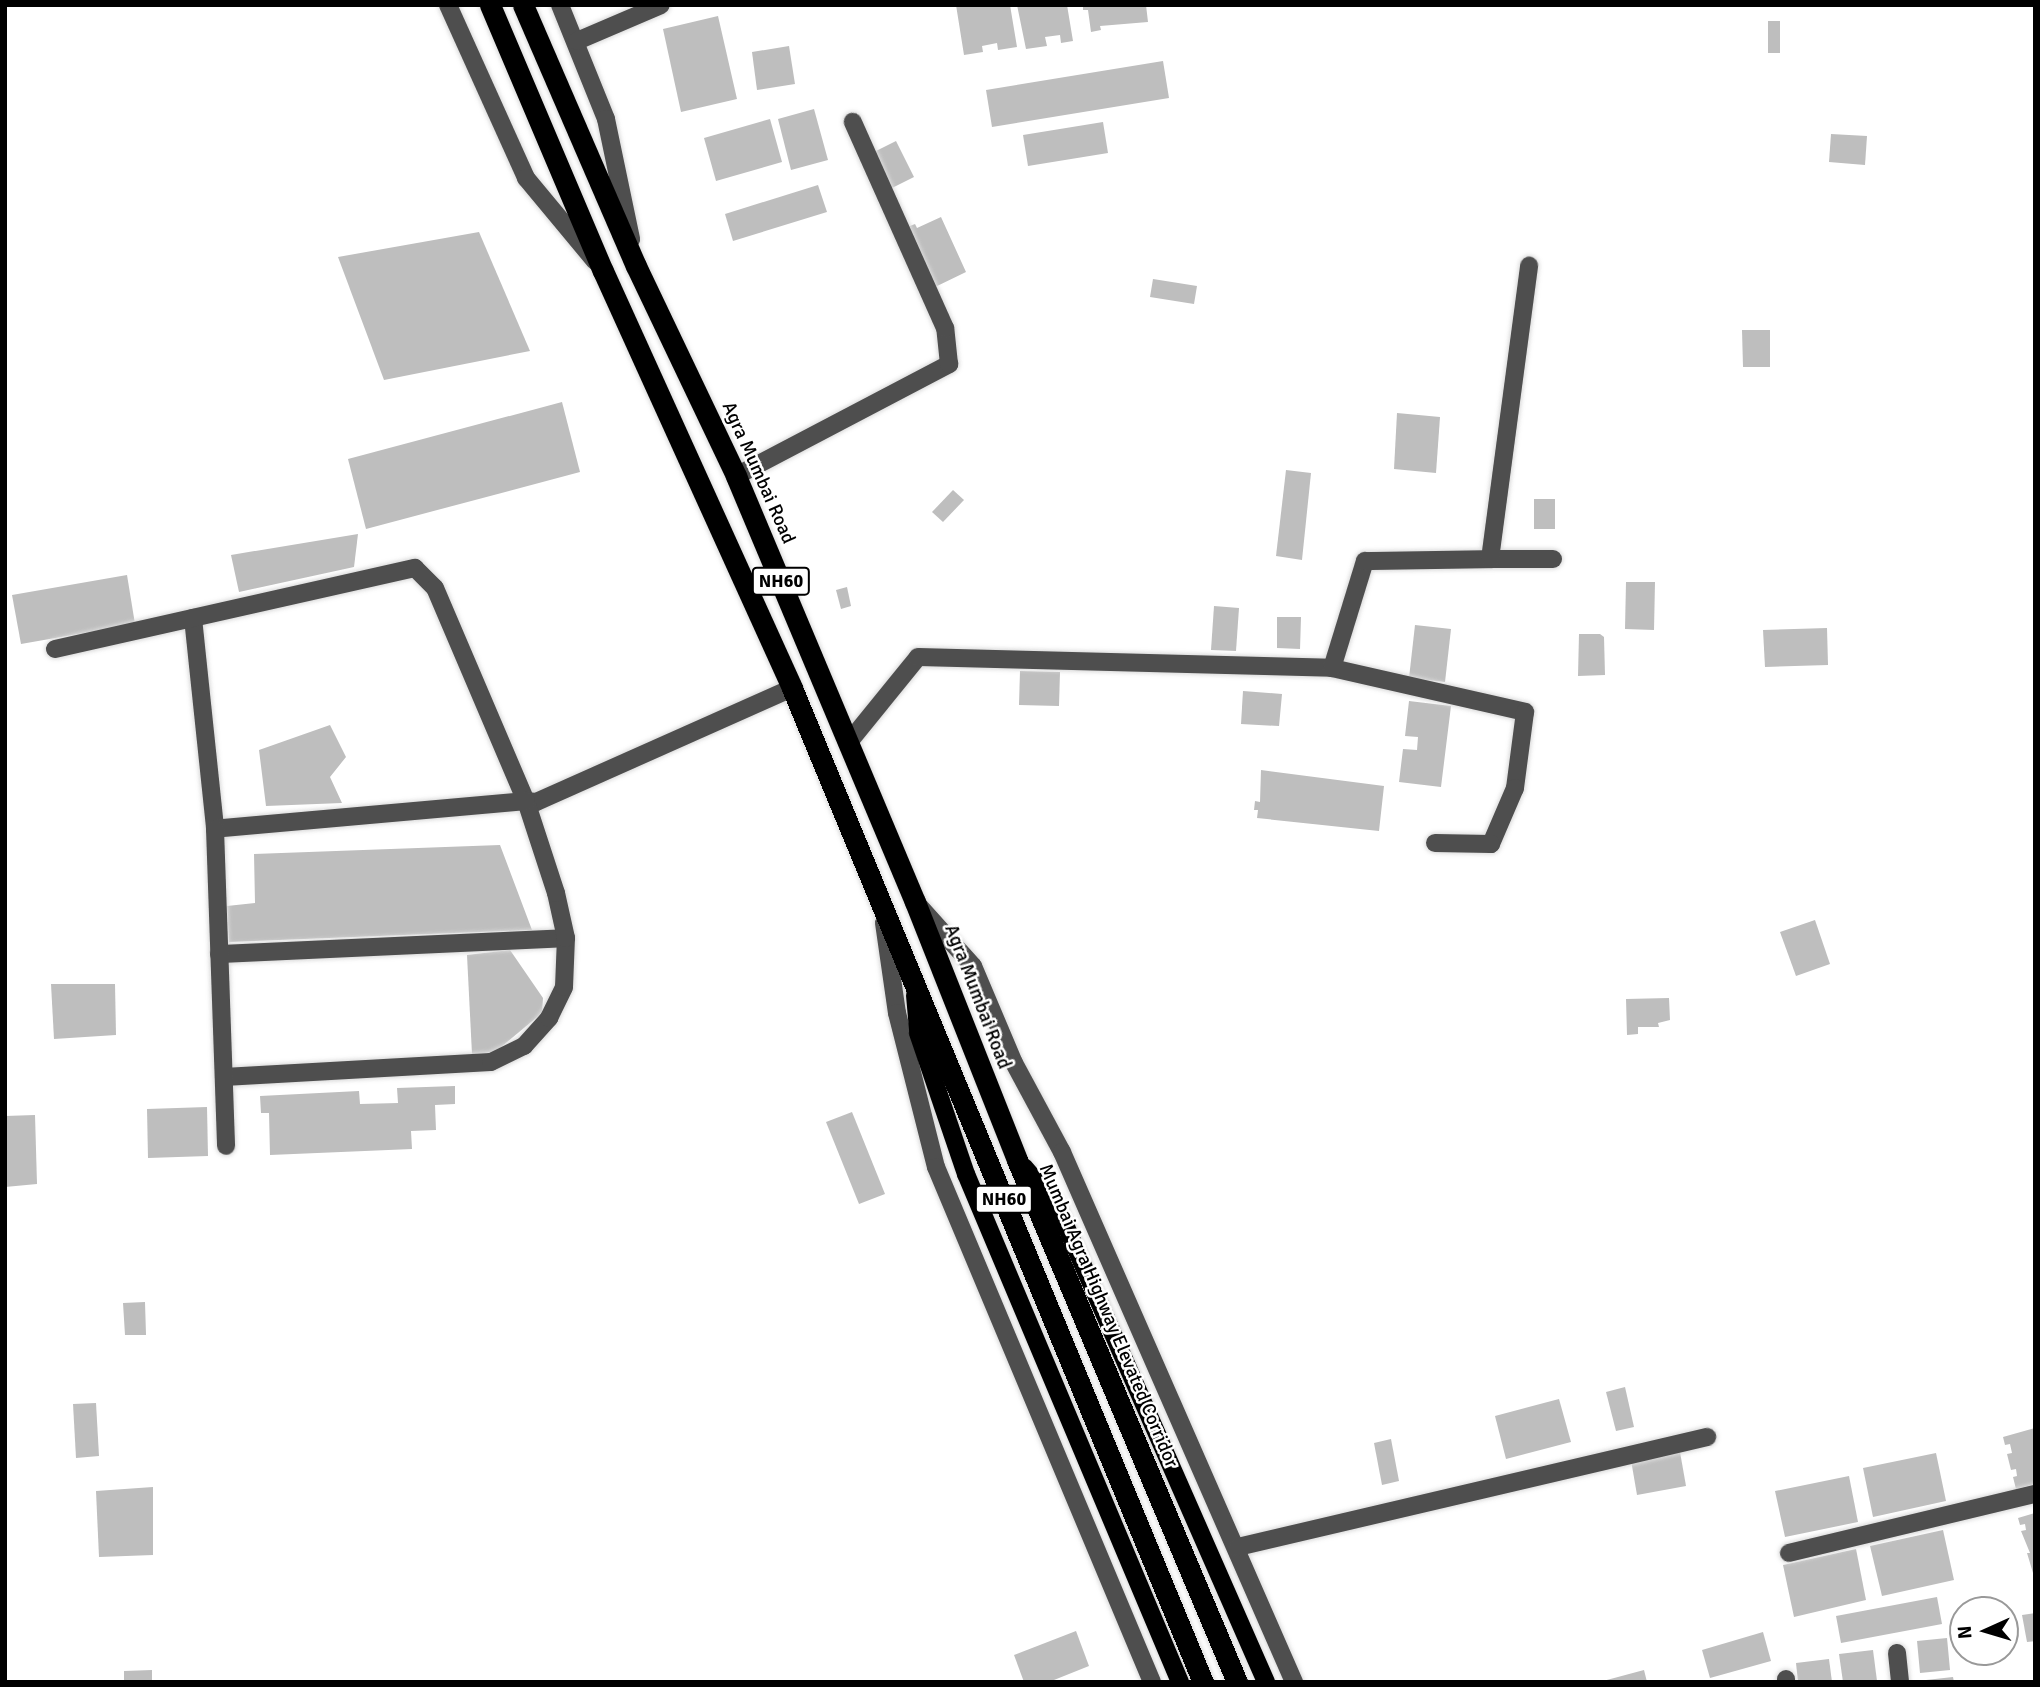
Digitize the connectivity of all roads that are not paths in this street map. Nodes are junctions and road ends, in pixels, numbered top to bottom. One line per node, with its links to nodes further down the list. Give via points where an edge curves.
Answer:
1 (448, 5): 10 (street, via 526,178)
2 (489, 5): 10 (highway, NH60)
3 (523, 5): 8 (highway, Agra Mumbai Road / NH60)
4 (560, 5): 6 (street)
5 (661, 5): 6 (street)
6 (577, 41): 8 (street, via 606,119)
7 (852, 122): 11 (street, via 945,328 949,364)
8 (636, 266): 11 (highway, Agra Mumbai Road / NH60)
9 (1529, 266): 12 (street)
10 (604, 271): 17 (highway, NH60)
11 (737, 477): 18 (highway, Agra Mumbai Road / NH60)
12 (1490, 559): 13 (street); 16 (street, via 1365,561)
13 (1553, 559)
14 (193, 618): 15 (street); 19 (street, via 415,568 435,588); 20 (street)
15 (55, 649)
16 (1332, 668): 18 (street, via 918,657); 21 (street, via 1525,712 1515,788 1491,844)
17 (792, 688): 19 (street, via 536,802); 22 (highway, NH60)
18 (849, 742): 23 (highway, Agra Mumbai Road / NH60)
19 (526, 802): 20 (street); 24 (street)
20 (215, 829): 25 (street)
21 (1435, 843)
22 (881, 898): 26 (highway, NH60); 35 (street, via 897,1013 936,1167)
23 (915, 902): 29 (highway, Agra Mumbai Road / NH60); 32 (street, via 973,966 1014,1063 1062,1152)
24 (566, 939): 25 (street); 27 (street, via 564,987 550,1018 524,1046 491,1062)
25 (219, 954): 27 (street)
26 (913, 975): 36 (main road, via 918,1033 966,1174); 37 (highway, NH60)
27 (224, 1077): 28 (street)
28 (226, 1146)
29 (1017, 1160): 38 (highway, Mumbai Agra Highway Elevated Corridor / NH60); 39 (main road, via 1056,1204)
30 (1707, 1437): 32 (street)
31 (2035, 1494): 33 (street)
32 (1238, 1547): 40 (street)
33 (1789, 1553)
34 (1897, 1653): 41 (street)
35 (1152, 1682)
36 (1180, 1682)
37 (1203, 1682)
38 (1237, 1682)
39 (1266, 1682)
40 (1294, 1682)
41 (1900, 1682)

